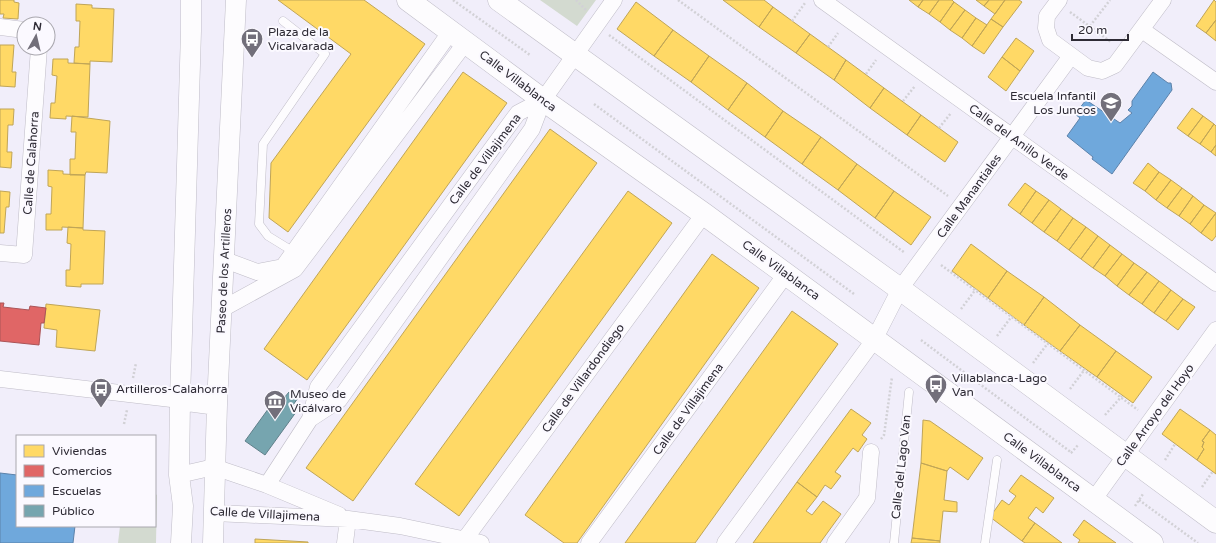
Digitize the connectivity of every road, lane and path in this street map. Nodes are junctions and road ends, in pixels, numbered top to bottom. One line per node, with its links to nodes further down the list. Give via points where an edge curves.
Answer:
1 (190, 0): 65 (street, via 192,31)
2 (236, 0): 43 (street, Paseo de los Artilleros)
3 (408, 0): 21 (main road, Calle Villablanca)
4 (452, 0): 24 (path)
5 (499, 0): 25 (main road)
6 (614, 0): 25 (street)
7 (678, 0): 38 (path)
8 (822, 0): 37 (street, Calle del Anillo Verde)
9 (1110, 0): 15 (path)
10 (1163, 0): 19 (street)
11 (1058, 1): 15 (path); 27 (street, via 1047,16 1046,28 1050,40)
12 (805, 3): 14 (path)
13 (283, 21): 40 (lane, via 324,54 263,144 259,224 268,236)
14 (792, 21)
15 (1090, 26): 23 (path)
16 (0, 27): 17 (street)
17 (16, 29)
18 (841, 29): 22 (path)
19 (1142, 30): 23 (street); 30 (street)
20 (608, 34): 42 (path)
21 (458, 36): 32 (main road, Calle Villablanca); 40 (street); 50 (street, via 295,269)
22 (828, 47)
23 (1125, 52): 27 (street, via 1115,65 1102,70 1088,68)
24 (530, 55)
25 (575, 55): 32 (street); 47 (main road)
26 (38, 56): 41 (street, Calle de Calahorra, via 24,255)
27 (1071, 56): 37 (street, Calle Manantiales)
28 (879, 57): 29 (path)
29 (866, 74)
30 (1216, 82)
31 (916, 84): 33 (path)
32 (543, 100): 39 (main road, Calle Villablanca); 69 (street, Calle de Villajimena, via 532,129 339,400); 69 (street, Calle de Villajimena, via 518,113 512,121 318,387)
33 (903, 101)
34 (594, 104): 49 (path)
35 (952, 110): 36 (path)
36 (939, 128)
37 (1012, 138): 46 (street, Calle del Anillo Verde); 47 (street, Calle Manantiales)
38 (950, 198)
39 (704, 214): 45 (main road, Calle Villablanca); 91 (street, Calle de Villardondiego)
40 (294, 252): 43 (street, via 283,267 257,272)
41 (0, 253)
42 (907, 255)
43 (225, 260): 50 (street, Paseo de los Artilleros)
44 (941, 265): 48 (path)
45 (786, 274): 55 (main road, Calle Villablanca); 97 (street, Calle de Villajimena)
46 (1216, 283)
47 (900, 289): 55 (street, Calle Manantiales); 74 (main road)
48 (975, 290): 51 (path); 52 (path)
49 (854, 294)
50 (222, 309): 66 (street, Paseo de los Artilleros)
51 (959, 312)
52 (1012, 317): 54 (path); 57 (path)
53 (1216, 330): 74 (street, Calle Arroyo del Hoyo)
54 (1000, 334)
55 (874, 340): 58 (main road, Calle Villablanca); 98 (street)
56 (921, 340): 73 (path)
57 (1048, 343): 59 (path); 60 (path)
58 (901, 359): 72 (path, via 891,380 884,435); 84 (main road, Calle Villablanca)
59 (1036, 360)
60 (1084, 369): 62 (path); 64 (path)
61 (0, 379): 65 (street)
62 (1072, 386)
63 (908, 392): 100 (lane, Calle del Lago Van)
64 (1121, 396): 67 (path); 68 (path)
65 (180, 400): 66 (street); 80 (street)
66 (217, 405): 78 (street, Paseo de los Artilleros)
67 (1138, 410)
68 (1108, 411)
69 (310, 419): 81 (street, Calle de Villajimena)
70 (1081, 441): 73 (path)
71 (1175, 444): 77 (path)
72 (872, 452): 99 (street, via 867,498)
73 (1072, 453): 75 (path)
74 (1124, 456): 84 (street, Calle Arroyo del Hoyo); 90 (main road)
75 (1069, 457)
76 (997, 460): 101 (lane)
77 (1161, 466)
78 (214, 467): 80 (street); 81 (street, Calle de Villajimena); 88 (street, Paseo de los Artilleros)
79 (1213, 471): 82 (path)
80 (179, 475): 86 (street)
81 (267, 485): 89 (street, Calle de Villajimena)
82 (1202, 487)
83 (1146, 490): 85 (path)
84 (1094, 499): 102 (main road, Calle Villablanca)
85 (1139, 500): 87 (path); 103 (path)
86 (183, 506): 88 (street, Calle de Villajimena); 92 (street)
87 (1132, 510)
88 (214, 513): 89 (street, Calle de Villajimena); 93 (street, Paseo de los Artilleros); 94 (lane)
89 (348, 519): 91 (street, Calle de Villajimena, via 400,526); 95 (street)
90 (1214, 520)
91 (465, 541): 96 (street, Calle de Villajimena)
92 (181, 543)
93 (213, 543)
94 (222, 543)
95 (345, 543)
96 (481, 543)
97 (589, 543)
98 (725, 543)
99 (835, 543)
100 (894, 543)
101 (985, 543)
102 (1152, 543)
103 (1198, 543)

